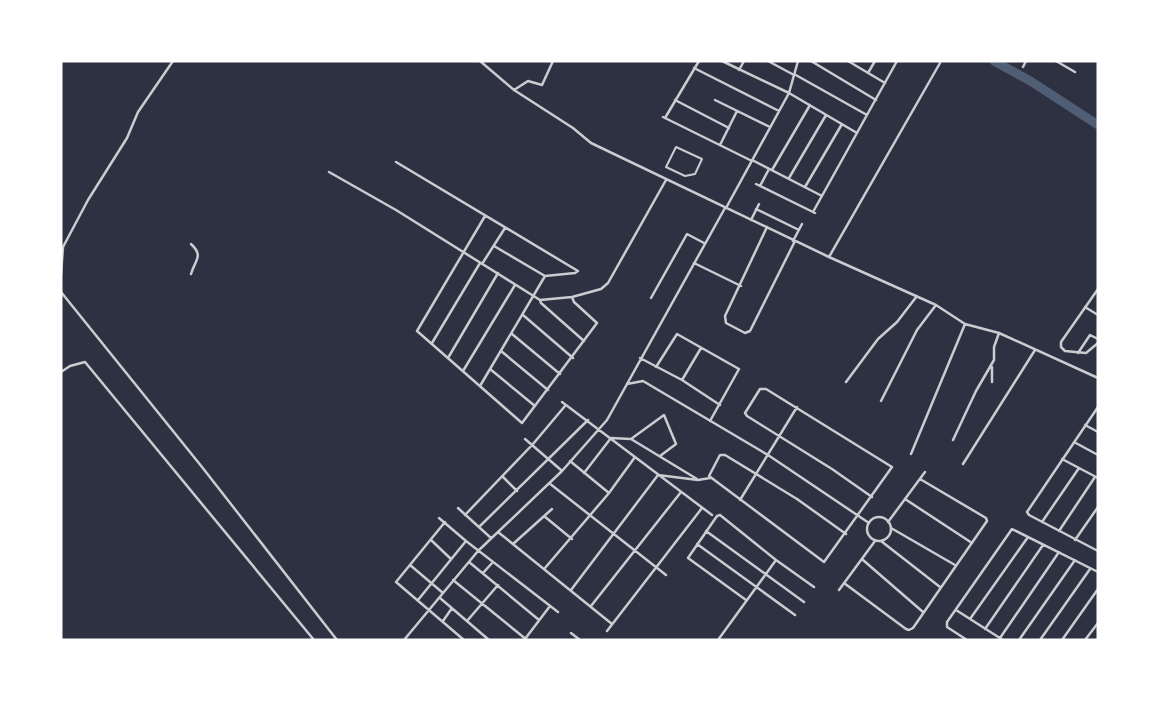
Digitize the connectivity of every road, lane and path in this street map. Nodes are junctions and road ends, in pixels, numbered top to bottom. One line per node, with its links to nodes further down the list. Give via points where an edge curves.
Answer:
1 (173, 61): 69 (street, via 138,112 127,138 63,247)
2 (480, 61): 24 (street)
3 (553, 61): 24 (street, via 542,85 528,81)
4 (699, 61): 18 (street)
5 (722, 61): 19 (street)
6 (744, 61): 19 (street)
7 (768, 61): 22 (street)
8 (798, 61): 22 (street)
9 (811, 61): 28 (street)
10 (848, 61): 15 (street)
11 (875, 61): 21 (street)
12 (897, 61): 23 (street)
13 (1026, 61): 17 (street)
14 (1056, 61): 20 (street)
15 (852, 62): 21 (street)
16 (940, 63): 64 (street)
17 (1023, 67)
18 (694, 68): 26 (street); 31 (street)
19 (739, 70): 25 (street)
20 (1075, 72)
21 (868, 73): 23 (street)
22 (794, 74): 25 (street); 33 (street)
23 (885, 83): 28 (street)
24 (514, 90): 45 (street, via 591,143)
25 (788, 93): 29 (street); 31 (street)
26 (675, 100): 36 (street); 38 (street, via 664,118)
27 (715, 100): 30 (street)
28 (876, 100): 33 (street)
29 (810, 105): 32 (street); 42 (street)
30 (737, 110): 35 (street); 36 (street)
31 (779, 110): 35 (street)
32 (826, 115): 34 (street); 44 (street)
33 (867, 116): 37 (street)
34 (842, 124): 37 (street); 48 (street)
35 (770, 127): 40 (street)
36 (728, 128): 38 (street)
37 (857, 132): 49 (street)
38 (720, 145): 40 (street)
39 (702, 159): 39 (street, via 676,147 666,167 690,176 695,174)
40 (752, 160): 42 (street); 51 (street)
41 (396, 162): 53 (street)
42 (771, 169): 44 (street); 47 (street)
43 (329, 172): 63 (street)
44 (789, 178): 48 (street)
45 (666, 180): 51 (street); 77 (street, via 608,283 601,289)
46 (756, 184): 47 (street)
47 (760, 186): 49 (street, via 814,212)
48 (805, 187): 49 (street)
49 (822, 196)
50 (759, 204): 52 (street)
51 (726, 208): 54 (street); 60 (street)
52 (756, 209): 54 (street); 58 (street)
53 (484, 216): 57 (street); 63 (street)
54 (751, 220): 56 (street)
55 (802, 224): 58 (street)
56 (767, 227): 59 (street); 72 (street)
57 (505, 228): 62 (street); 70 (street, via 578,271)
58 (799, 230): 59 (street)
59 (794, 241): 64 (street); 72 (street, via 747,333 725,320)
60 (704, 243): 66 (street); 78 (street, via 687,234)
61 (191, 244): 68 (street, via 200,257)
62 (494, 246): 65 (street); 70 (street)
63 (463, 252): 65 (street); 89 (street, via 417,331)
64 (829, 258): 76 (street)
65 (481, 263): 67 (street); 89 (street)
66 (694, 263): 72 (street); 97 (street)
67 (498, 273): 71 (street); 95 (street)
68 (191, 274)
69 (61, 275)
70 (545, 276): 75 (street)
71 (516, 284): 75 (street); 102 (street)
72 (740, 286)
73 (1097, 291): 81 (street)
74 (61, 292): 246 (street)
75 (535, 296): 79 (street); 82 (street)
76 (917, 296): 80 (street); 106 (street, via 897,322 878,339)
77 (572, 297): 79 (street); 88 (street, via 597,323)
78 (651, 298)
79 (540, 300): 88 (street)
80 (936, 305): 84 (street); 111 (street, via 917,330)
81 (1086, 307): 83 (street); 94 (street, via 1061,342 1065,351)
82 (523, 315): 86 (street); 96 (street)
83 (1098, 315)
84 (965, 324): 85 (street); 130 (street)
85 (999, 333): 92 (street); 99 (street)
86 (512, 334): 93 (street); 103 (street)
87 (1098, 339): 94 (street, via 1090,334)
88 (584, 341): 96 (street)
89 (432, 343): 95 (street)
90 (1098, 343): 94 (street, via 1086,353)
91 (701, 348): 98 (street, via 677,334); 105 (street); 114 (street, via 739,369)
92 (1035, 350): 104 (street); 138 (street)
93 (501, 351): 100 (street); 110 (street)
94 (1078, 353)
95 (448, 358): 102 (street)
96 (572, 358): 103 (street)
97 (640, 358): 98 (street); 108 (street)
98 (656, 366): 105 (street)
99 (992, 366): 107 (street); 127 (street)
100 (490, 369): 109 (street); 115 (street)
101 (61, 372): 245 (street, via 85,362)
102 (463, 372): 109 (street)
103 (560, 374): 110 (street)
104 (1098, 378)
105 (682, 380): 114 (street)
106 (846, 382)
107 (992, 382)
108 (627, 384): 119 (street, via 643,381); 121 (street)
109 (480, 386): 115 (street, via 522,423)
110 (548, 390): 115 (street)
111 (880, 401)
112 (562, 402): 113 (street)
113 (566, 405): 118 (street); 129 (street)
114 (720, 405): 119 (street)
115 (535, 406)
116 (797, 408): 123 (street); 123 (street, via 762,388 745,413); 154 (street, via 892,466)
117 (1097, 409): 120 (street)
118 (588, 420): 121 (street); 135 (street)
119 (710, 421): 131 (street)
120 (1085, 425): 122 (street); 128 (street)
121 (599, 428): 124 (street); 137 (street)
122 (1098, 432)
123 (779, 437): 131 (street); 154 (street, via 832,468)
124 (611, 438): 126 (street); 134 (street); 142 (street)
125 (525, 439): 129 (street)
126 (631, 439): 133 (street); 133 (street, via 664,415 676,444)
127 (953, 440)
128 (1074, 442): 132 (street); 136 (street)
129 (533, 444): 135 (street); 145 (street)
130 (911, 454)
131 (768, 455): 143 (street); 165 (street)
132 (1098, 455)
133 (659, 456): 149 (street)
134 (635, 457): 144 (street); 153 (street)
135 (550, 460): 140 (street); 151 (street)
136 (1062, 460): 139 (street); 169 (street, via 1027,510 1029,515)
137 (570, 461): 140 (street); 142 (street)
138 (962, 464)
139 (1078, 468): 147 (street); 169 (street)
140 (562, 471): 150 (street)
141 (925, 472): 148 (street)
142 (584, 473): 153 (street)
143 (756, 474): 146 (street, via 723,454 710,472); 156 (street); 177 (street)
144 (658, 475): 149 (street); 152 (street); 176 (street)
145 (502, 477): 151 (street); 162 (street)
146 (711, 478): 149 (street); 156 (street)
147 (1096, 478): 173 (street)
148 (920, 479): 155 (street); 186 (street, via 986,518 986,524)
149 (698, 480)
150 (549, 483): 164 (street); 175 (street)
151 (517, 491): 171 (street)
152 (680, 492): 159 (street); 191 (street)
153 (609, 493): 164 (street)
154 (872, 497): 165 (street)
155 (905, 499): 168 (street); 186 (street)
156 (740, 500): 177 (street, via 822,562)
157 (1098, 507): 182 (street)
158 (458, 508): 162 (street)
159 (702, 508): 161 (street); 203 (street)
160 (552, 509): 163 (street)
161 (712, 514)
162 (465, 515): 171 (street)
163 (544, 516): 180 (street); 187 (street)
164 (591, 516): 176 (street); 180 (street)
165 (858, 516): 170 (street); 177 (street)
166 (439, 518): 167 (street)
167 (445, 522): 181 (street); 183 (street)
168 (888, 522): 170 (street, via 878,517); 172 (street)
169 (1042, 522): 173 (street)
170 (869, 523): 184 (street, via 868,533)
171 (479, 527): 179 (street)
172 (891, 528): 185 (street, via 889,535); 201 (street)
173 (1059, 530): 182 (street)
174 (706, 531): 188 (street); 196 (street, via 720,515); 208 (street)
175 (498, 532): 179 (street); 187 (street)
176 (613, 533): 191 (street); 218 (street)
177 (846, 534)
178 (1028, 537): 189 (street); 230 (street, via 1012,529); 234 (street)
179 (491, 538): 193 (street)
180 (572, 539): 204 (street)
181 (431, 540): 195 (street); 202 (street)
182 (1075, 540): 192 (street)
183 (466, 541): 193 (street); 195 (street)
184 (876, 541): 185 (street); 197 (street)
185 (881, 541): 216 (street)
186 (972, 543): 201 (street)
187 (513, 544): 204 (street)
188 (697, 544): 214 (street); 223 (street, via 689,560)
189 (1043, 544): 194 (street); 240 (street)
190 (1098, 546): 192 (street)
191 (635, 550): 203 (street); 227 (street)
192 (1097, 550)
193 (478, 551): 199 (street); 200 (street)
194 (1059, 552): 198 (street); 244 (street)
195 (451, 559): 212 (street)
196 (776, 560): 208 (street); 215 (street)
197 (863, 560): 211 (street); 232 (street)
198 (1075, 560): 205 (street); 253 (street)
199 (469, 562): 207 (street); 210 (street)
200 (493, 562): 207 (street); 226 (street)
201 (955, 565): 216 (street)
202 (410, 566): 212 (street); 222 (street, via 396,582)
203 (656, 566): 209 (street); 239 (street)
204 (545, 569): 218 (street)
205 (1090, 569): 206 (street); 254 (street)
206 (1098, 572)
207 (483, 573): 213 (street)
208 (766, 574): 214 (street); 224 (street)
209 (666, 575)
210 (453, 580): 220 (street); 225 (street)
211 (844, 583): 219 (street); 232 (street, via 909,630)
212 (432, 584): 220 (street); 222 (street)
213 (498, 585): 225 (street); 235 (street)
214 (756, 587): 223 (street); 233 (street)
215 (814, 587)
216 (940, 587): 232 (street)
217 (1098, 589): 255 (street)
218 (571, 590): 227 (street)
219 (839, 590)
220 (443, 594): 221 (street)
221 (440, 598): 228 (street); 229 (street)
222 (418, 600): 229 (street)
223 (746, 600): 251 (street)
224 (804, 602)
225 (482, 604): 237 (street); 243 (street)
226 (550, 606): 231 (street); 235 (street)
227 (591, 606): 239 (street)
228 (452, 608): 236 (street); 237 (street)
229 (429, 610): 236 (street); 247 (street)
230 (956, 610): 234 (street); 252 (street, via 947,627)
231 (558, 612)
232 (923, 612)
233 (795, 615)
234 (970, 619): 240 (street)
235 (539, 620): 243 (street)
236 (443, 621): 248 (street)
237 (467, 621): 249 (street)
238 (1098, 623): 256 (street)
239 (612, 624): 241 (street)
240 (985, 629): 244 (street)
241 (607, 631)
242 (571, 633): 250 (street)
243 (525, 639)
244 (1001, 639)
245 (314, 640)
246 (337, 640)
247 (404, 640)
248 (464, 640)
249 (489, 640)
250 (580, 640)
251 (718, 640)
252 (967, 640)
253 (1019, 640)
254 (1040, 640)
255 (1062, 640)
256 (1086, 640)

